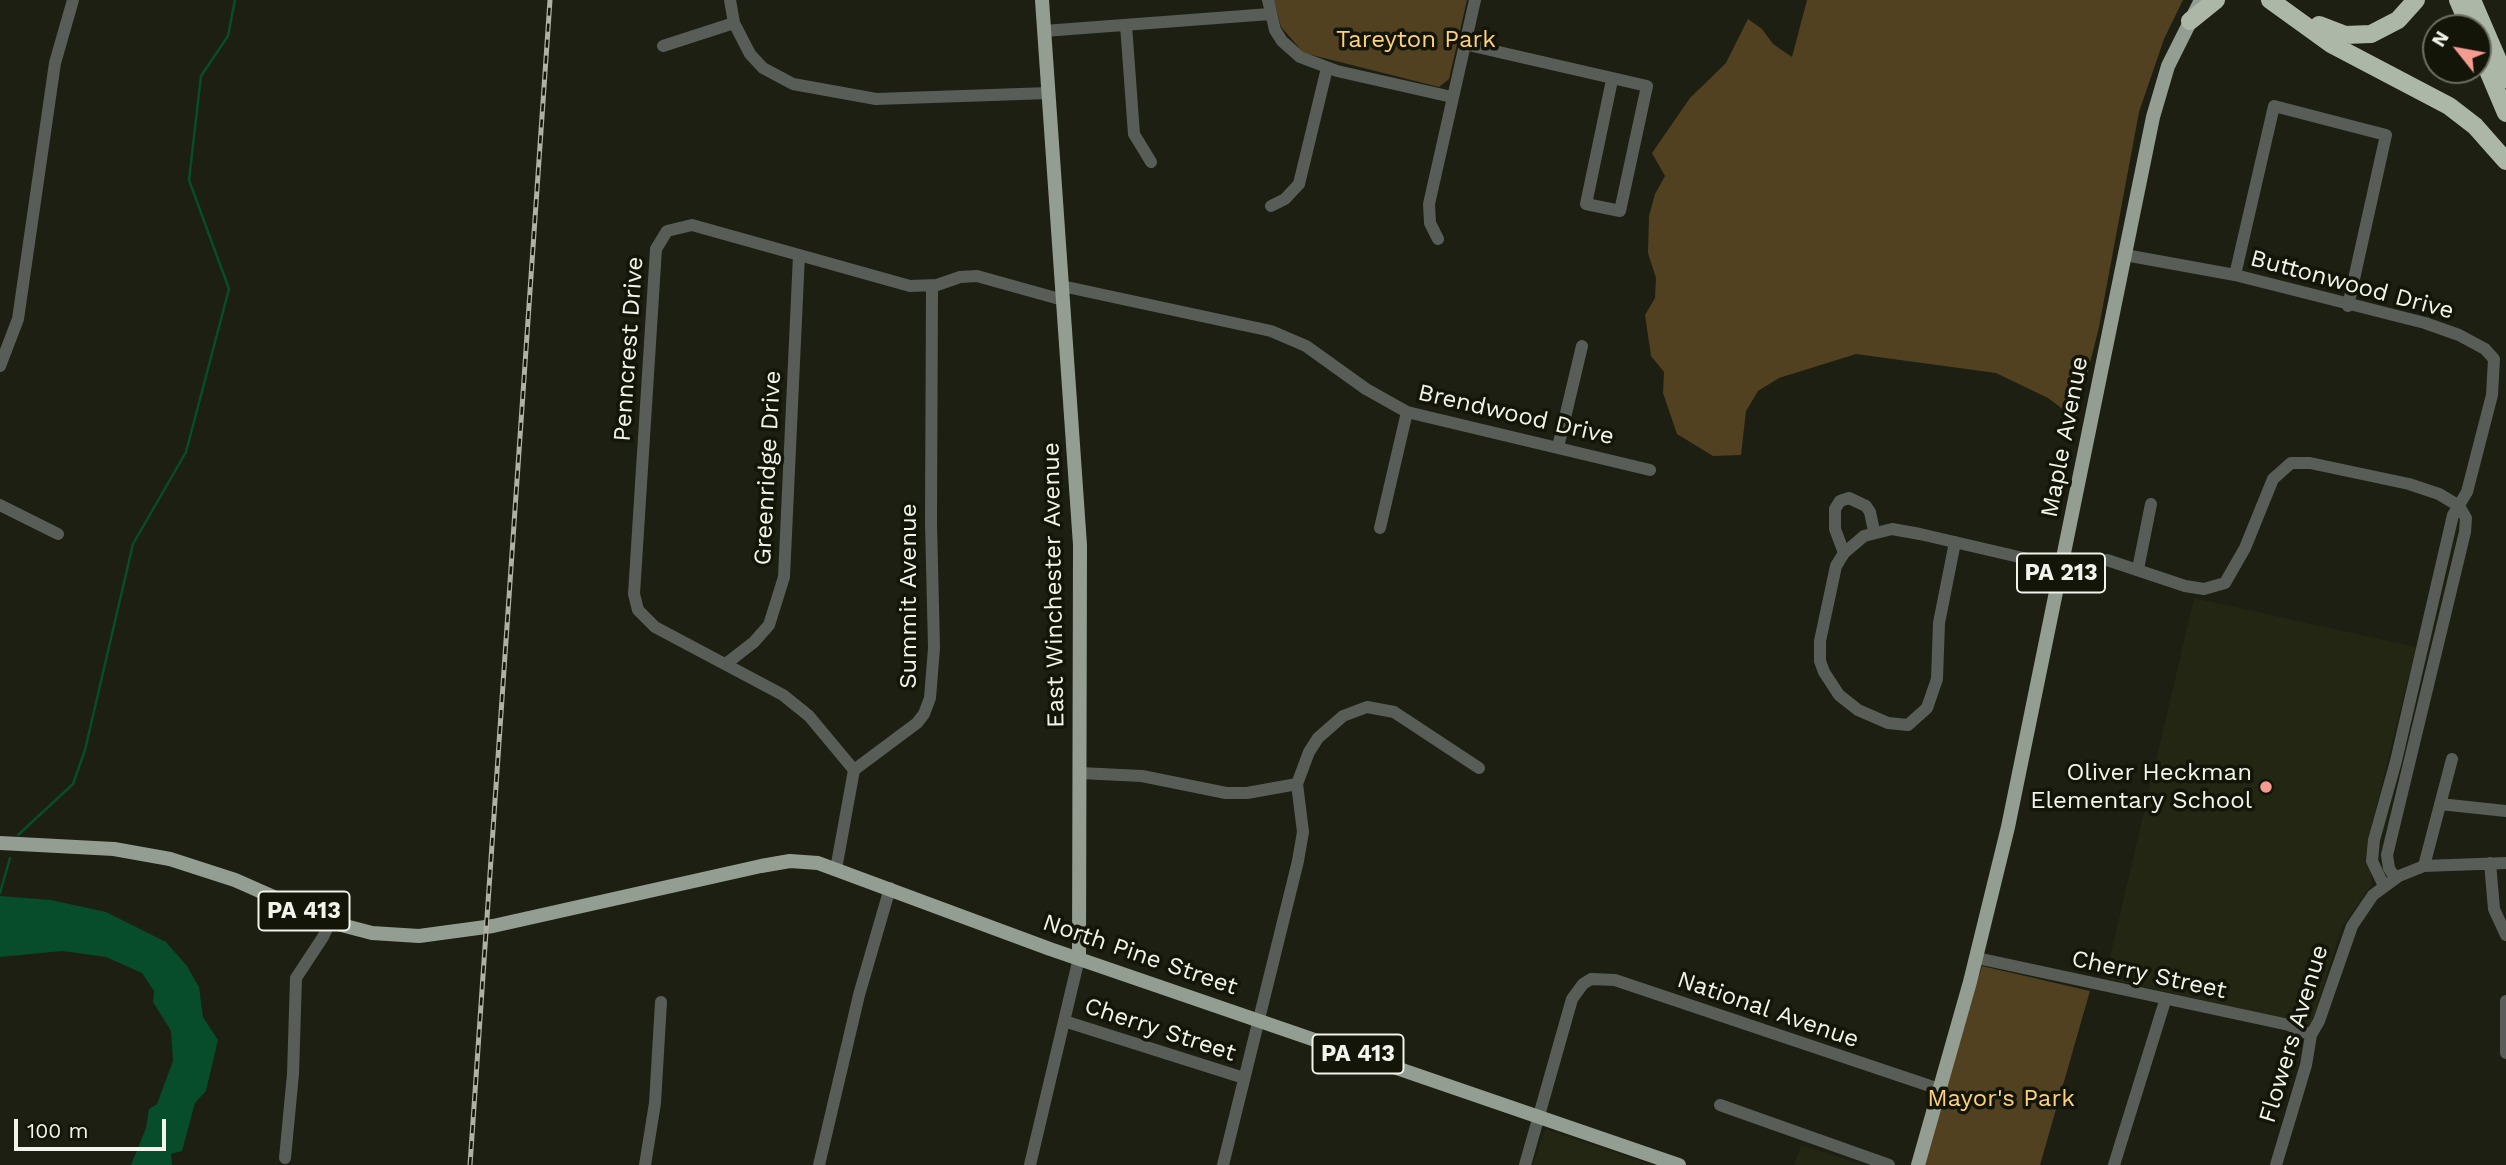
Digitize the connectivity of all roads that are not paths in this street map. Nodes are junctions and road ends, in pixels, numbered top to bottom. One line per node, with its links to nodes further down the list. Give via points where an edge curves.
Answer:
1 (73, 0): 36 (street, via 55,63 18,319)
2 (730, 0): 13 (street)
3 (1042, 0): 15 (main road, East Winchester Avenue)
4 (1268, 0): 11 (street)
5 (1475, 0): 16 (street)
6 (2201, 0): 12 (main road, Maple Avenue / PA 213)
7 (2216, 0): 12 (highway)
8 (2416, 0): 10 (highway, via 2390,26 2353,35 2326,29)
9 (2472, 0): 19 (highway)
10 (2274, 2): 25 (highway, via 2331,44 2449,106 2480,131)
11 (1270, 14): 14 (street); 18 (street, via 1287,47)
12 (2190, 21): 30 (main road, Maple Avenue / PA 213, via 2168,66 2153,117)
13 (734, 23): 17 (street); 22 (street, via 756,61 775,76 803,87 876,99)
14 (1126, 25): 15 (street); 26 (street, via 1134,134)
15 (1044, 31): 22 (main road, East Winchester Avenue)
16 (1464, 44): 20 (street); 23 (street)
17 (663, 46)
18 (1327, 68): 23 (street); 27 (street, via 1299,184)
19 (2506, 79)
20 (1612, 80): 20 (street, via 1647,86 1620,211 1586,204)
21 (2492, 80): 24 (highway)
22 (1049, 93): 33 (main road, East Winchester Avenue)
23 (1452, 97): 28 (street, via 1429,204 1430,223)
24 (2506, 113)
25 (2506, 161)
26 (1151, 162)
27 (1271, 206)
28 (1438, 239)
29 (799, 255): 32 (street, Penncrest Drive, via 890,282); 51 (street, Greenridge Drive, via 784,577 769,625); 51 (street, Penncrest Drive, via 692,225 667,231 656,249 635,601 642,616 655,627)
30 (2125, 255): 31 (street, Buttonwood Drive); 49 (main road, Maple Avenue / PA 213)
31 (2235, 275): 34 (street, Buttonwood Drive); 34 (street, via 2274,106 2386,135)
32 (932, 286): 33 (street, Penncrest Drive, via 977,276); 54 (street, Summit Avenue, via 934,648 930,698 917,723)
33 (1062, 293): 37 (street, Brendwood Drive, via 1271,331 1306,346); 55 (main road, East Winchester Avenue, via 1080,545)
34 (2348, 306): 42 (street, Buttonwood Drive, via 2440,327 2485,349 2494,359 2493,395)
35 (1582, 346): 38 (street)
36 (0, 366)
37 (1407, 412): 38 (street, Brendwood Drive); 43 (street)
38 (1558, 447): 39 (street, Brendwood Drive)
39 (1650, 470)
40 (2151, 504): 50 (street)
41 (0, 505): 45 (street)
42 (2459, 506): 50 (street, via 2409,484 2291,463 2273,479 2225,583 2204,589); 66 (street, Buttonwood Drive, via 2466,518 2465,533 2387,855); 67 (street, Buttonwood Drive, via 2453,515 2374,840 2372,861)
43 (1380, 528)
44 (1874, 531): 46 (street, via 1892,529); 47 (street); 47 (street, via 1866,506 1849,498 1840,501 1834,513 1835,529)
45 (58, 534)
46 (1955, 542): 47 (street, via 1939,623 1937,679 1923,714 1908,725 1888,723 1858,710 1839,695 1824,672 1820,661 1822,623 1830,584); 49 (street)
47 (1844, 553)
48 (2107, 560): 50 (street)
49 (2062, 567): 72 (main road, Maple Avenue / PA 213)
50 (2137, 569)
51 (727, 663): 54 (street, Penncrest Drive, via 801,709)
52 (2452, 759): 57 (street)
53 (1479, 768): 56 (street, via 1408,719 1367,706 1350,712 1324,732 1308,752)
54 (854, 770): 65 (street)
55 (1080, 773): 56 (street, via 1142,776 1226,793); 71 (main road, East Winchester Avenue)
56 (1297, 784): 76 (street, via 1303,832)
57 (2440, 804): 58 (street); 64 (street)
58 (2506, 811)
59 (0, 843): 60 (main road, PA 413)
60 (33, 845): 61 (main road, PA 413); 69 (main road, PA 413, via 114,849 170,859 235,880)
61 (0, 851)
62 (2490, 863): 63 (street, Flowers Avenue); 64 (street, Flowers Avenue); 70 (street, via 2492,899)
63 (2506, 863)
64 (2424, 866): 66 (street, Flowers Avenue)
65 (836, 869): 68 (main road, North Pine Street / PA 413); 69 (main road, North Pine Street / PA 413, via 790,861 446,935 372,933)
66 (2395, 878): 67 (street, Flowers Avenue)
67 (2384, 886): 78 (street, Flowers Avenue, via 2352,926)
68 (890, 888): 71 (main road, North Pine Street / PA 413); 86 (street)
69 (330, 922): 84 (street, via 296,978)
70 (2506, 936)
71 (1079, 958): 76 (main road, North Pine Street / PA 413); 77 (street, East Winchester Avenue)
72 (1976, 958): 73 (street, Cherry Street); 81 (main road, PA 213)
73 (2165, 1001): 78 (street, Cherry Street, via 2288,1026); 93 (street)
74 (2506, 1001): 79 (street)
75 (660, 1002): 85 (street, via 655,1102)
76 (1259, 1020): 80 (street); 83 (main road, North Pine Street / PA 413)
77 (1064, 1021): 80 (street, Cherry Street); 87 (street, East Winchester Avenue)
78 (2311, 1035): 94 (street, Flowers Avenue)
79 (2506, 1053)
80 (1244, 1078): 88 (street)
81 (1939, 1089): 83 (street, National Avenue, via 1601,978 1583,984 1572,999); 92 (main road, PA 213)
82 (1720, 1105): 91 (street)
83 (1540, 1116): 89 (street); 90 (main road, North Pine Street / PA 413)
84 (285, 1158)
85 (645, 1165)
86 (819, 1165)
87 (1030, 1165)
88 (1223, 1165)
89 (1525, 1165)
90 (1679, 1165)
91 (1889, 1165)
92 (1918, 1165)
93 (2115, 1165)
94 (2276, 1165)

